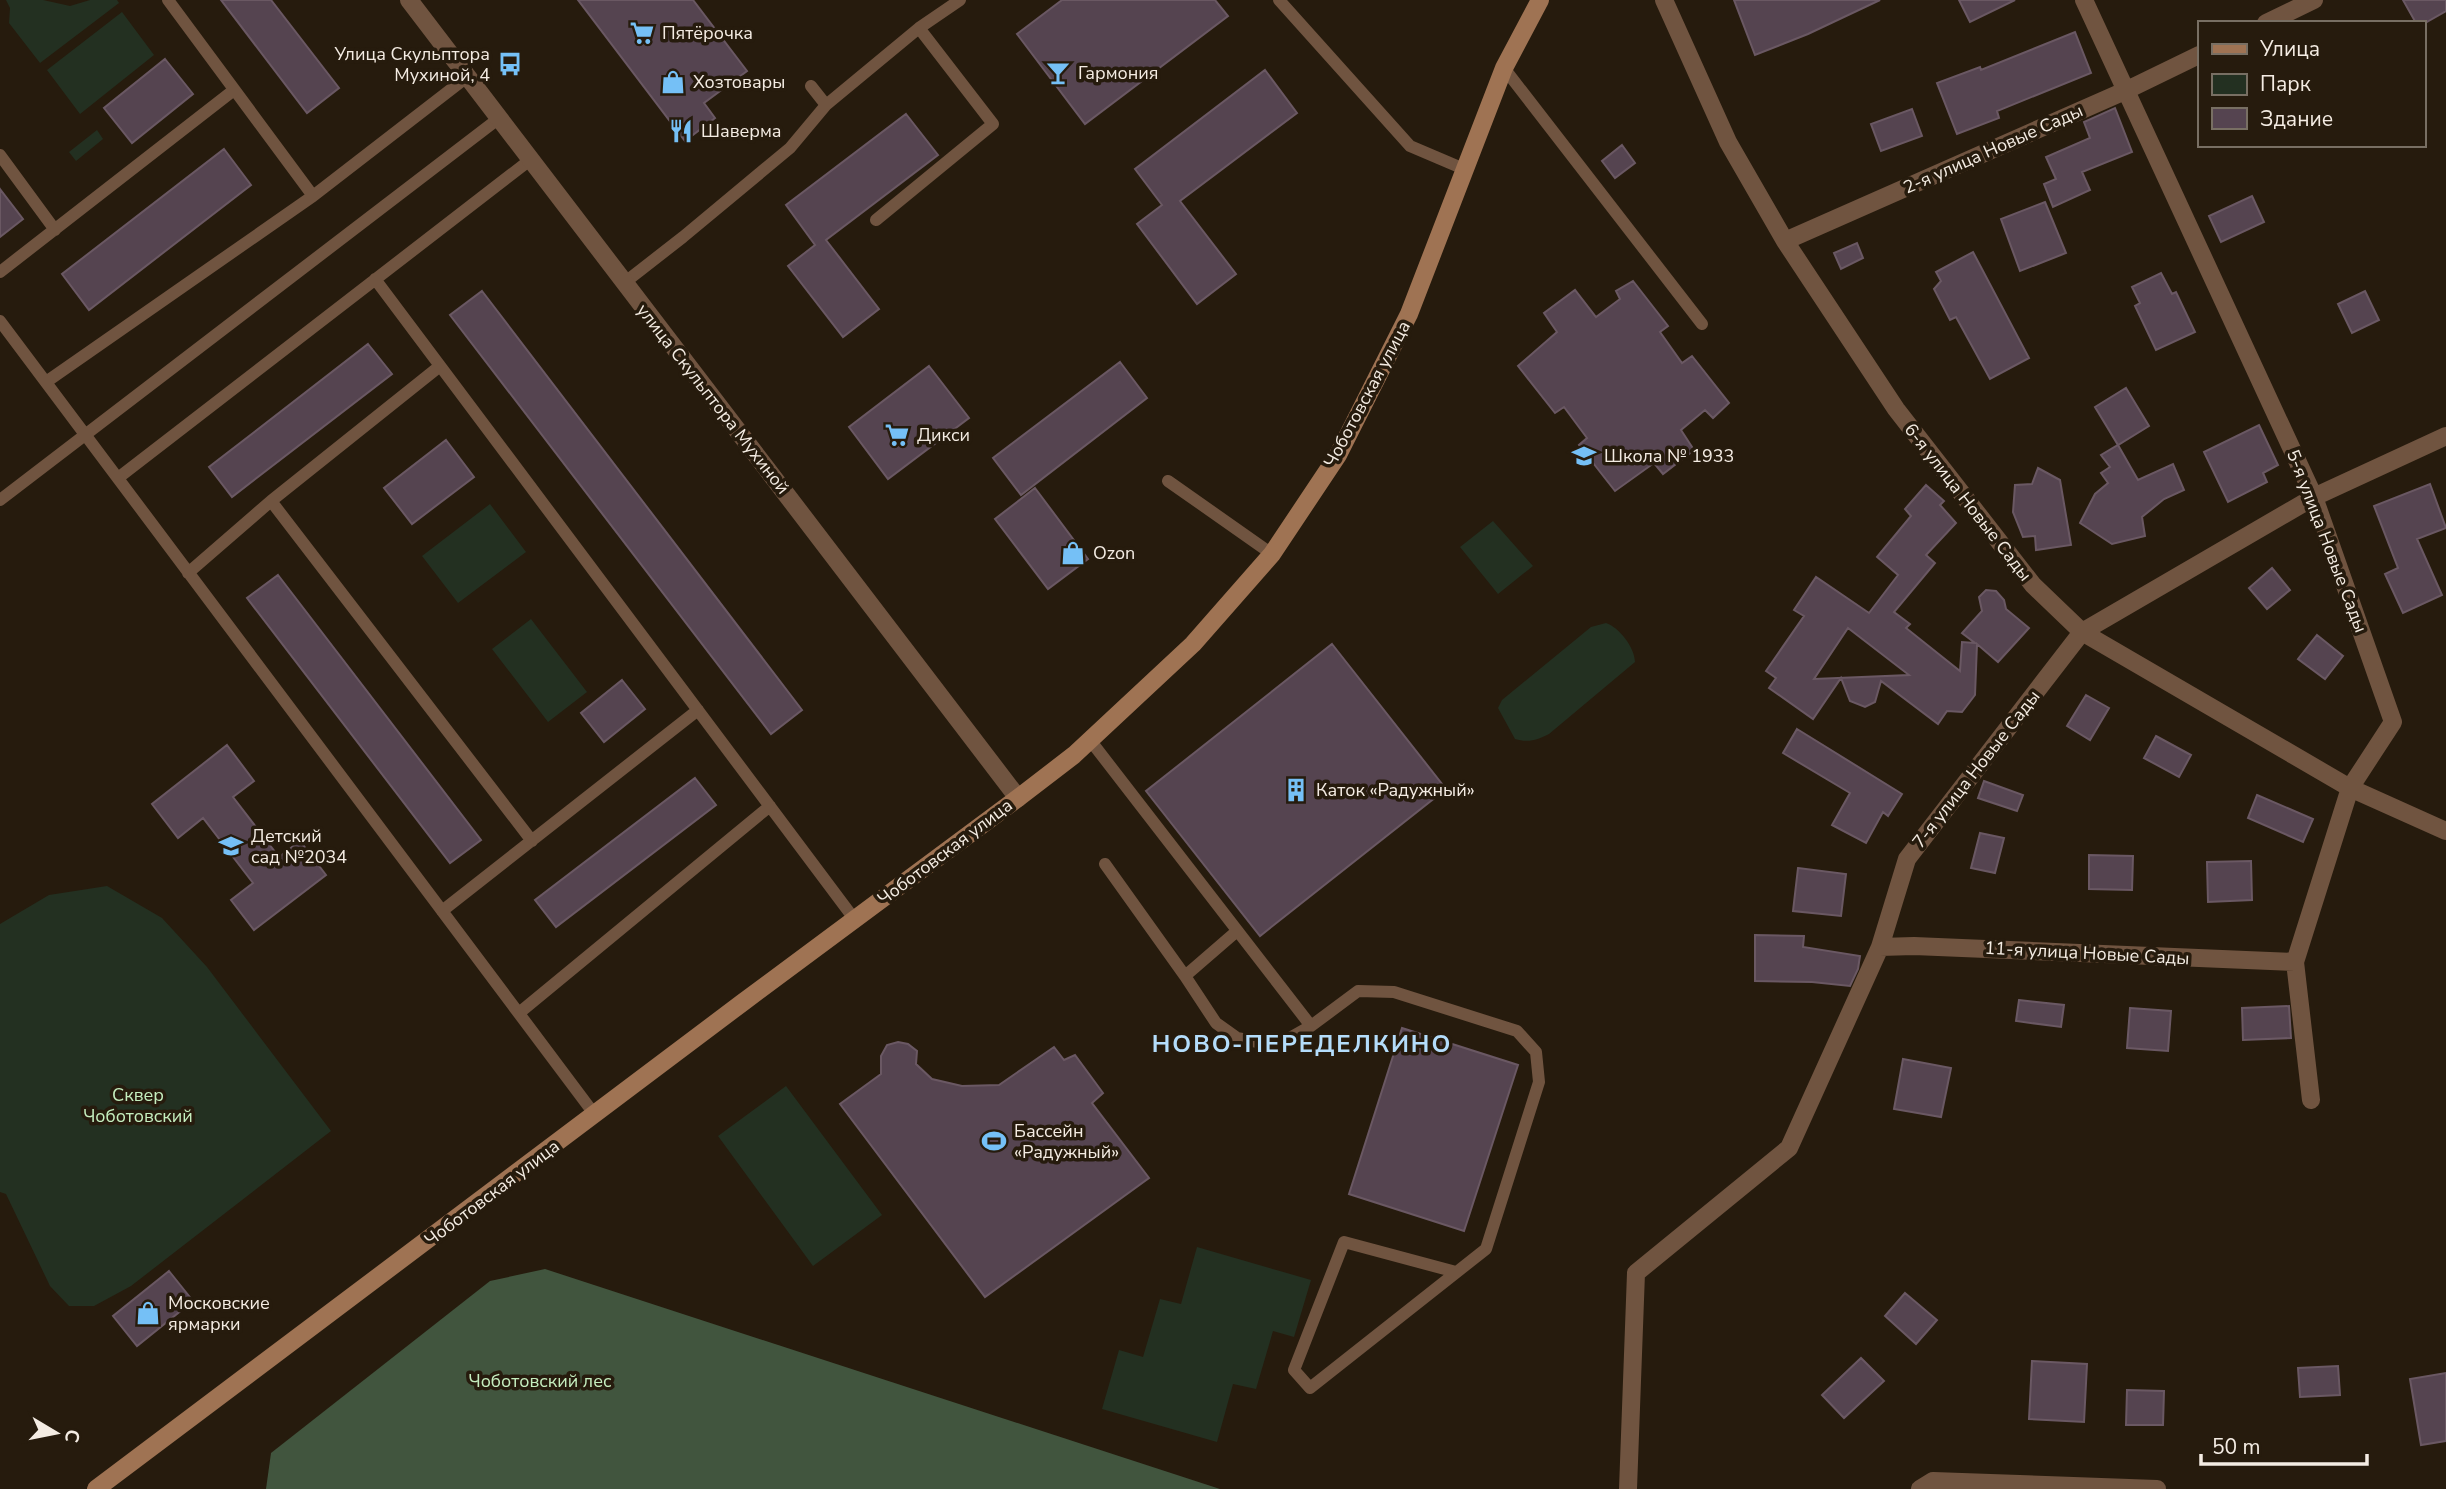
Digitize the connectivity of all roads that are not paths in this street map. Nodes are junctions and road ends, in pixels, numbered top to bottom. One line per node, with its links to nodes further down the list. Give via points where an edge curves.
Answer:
1 (168, 0): 15 (lane)
2 (409, 0): 13 (street, улица Скульптора Мухиной)
3 (960, 0): 10 (lane)
4 (1279, 0): 21 (lane, via 1410,146)
5 (1541, 0): 12 (main road, Чоботовская улица)
6 (1664, 0): 25 (street, 6-я улица Новые Сады, via 1728,142)
7 (2084, 0): 16 (street, 5-я улица Новые Сады)
8 (2314, 0): 9 (street)
9 (2270, 21)
10 (919, 28): 17 (lane); 23 (lane, via 993,124)
11 (2198, 55): 16 (street, 2-я улица Новые Сады)
12 (1504, 68): 21 (main road, Чоботовская улица); 30 (lane)
13 (467, 77): 18 (street, улица Скульптора Мухиной); 22 (lane)
14 (811, 86): 17 (lane)
15 (234, 90): 22 (lane); 24 (lane)
16 (2127, 90): 25 (street, 2-я улица Новые Сады); 37 (street, 5-я улица Новые Сады)
17 (826, 105): 28 (lane, via 790,148)
18 (498, 119): 20 (street, улица Скульптора Мухиной); 33 (lane)
19 (0, 155): 24 (lane)
20 (530, 160): 27 (lane); 28 (street, улица Скульптора Мухиной)
21 (1464, 169): 40 (main road, Чоботовская улица, via 1403,326 1338,455)
22 (313, 196): 32 (lane)
23 (876, 220)
24 (55, 230): 26 (lane)
25 (1785, 241): 42 (street, 6-я улица Новые Сады, via 1896,410 2033,585)
26 (0, 272)
27 (375, 279): 31 (lane); 35 (lane)
28 (624, 283): 46 (street, улица Скульптора Мухиной)
29 (0, 321): 32 (lane)
30 (1702, 324)
31 (440, 366): 39 (lane); 43 (lane)
32 (46, 382): 33 (lane)
33 (85, 435): 35 (lane); 38 (lane)
34 (2446, 436): 37 (street, 7-я улица Новые Сады)
35 (118, 478): 41 (lane)
36 (1168, 481): 40 (lane)
37 (2314, 497): 42 (street, 7-я улица Новые Сады); 45 (street, 5-я улица Новые Сады, via 2393,722)
38 (0, 500)
39 (271, 501): 41 (lane); 49 (lane)
40 (1272, 554): 44 (main road, Чоботовская улица, via 1193,644)
41 (188, 573): 51 (lane)
42 (2082, 632): 45 (street, 6-я улица Новые Сады); 54 (street, 7-я улица Новые Сады, via 1908,859)
43 (698, 710): 47 (lane); 49 (lane)
44 (1090, 740): 46 (main road, Чоботовская улица); 53 (lane)
45 (2350, 788): 48 (street, 6-я улица Новые Сады); 55 (street, 5-я улица Новые Сады)
46 (1018, 798): 52 (main road, Чоботовская улица)
47 (770, 806): 52 (lane); 57 (lane)
48 (2446, 831)
49 (532, 841): 51 (lane)
50 (1105, 864): 56 (lane)
51 (442, 911): 57 (lane)
52 (855, 920): 60 (main road, Чоботовская улица)
53 (1237, 931): 56 (lane); 58 (lane)
54 (1880, 947): 55 (street, 11-я улица Новые Сады); 64 (street, 7-я улица Новые Сады, via 1789,1148 1636,1273)
55 (2295, 962): 59 (street, 5-я улица Новые Сады)
56 (1185, 975): 58 (lane, via 1216,1023 1237,1038 1263,1043 1288,1039)
57 (519, 1013): 60 (lane)
58 (1311, 1026): 61 (lane, via 1358,991 1394,992 1517,1031 1536,1052 1539,1082 1486,1249)
59 (2311, 1100)
60 (595, 1115): 63 (main road, Чоботовская улица)
61 (1456, 1272): 61 (lane, via 1310,1388 1294,1370 1344,1242)
62 (1922, 1488): 65 (street, via 1933,1480)
63 (96, 1489)
64 (1628, 1489)
65 (2157, 1489)

